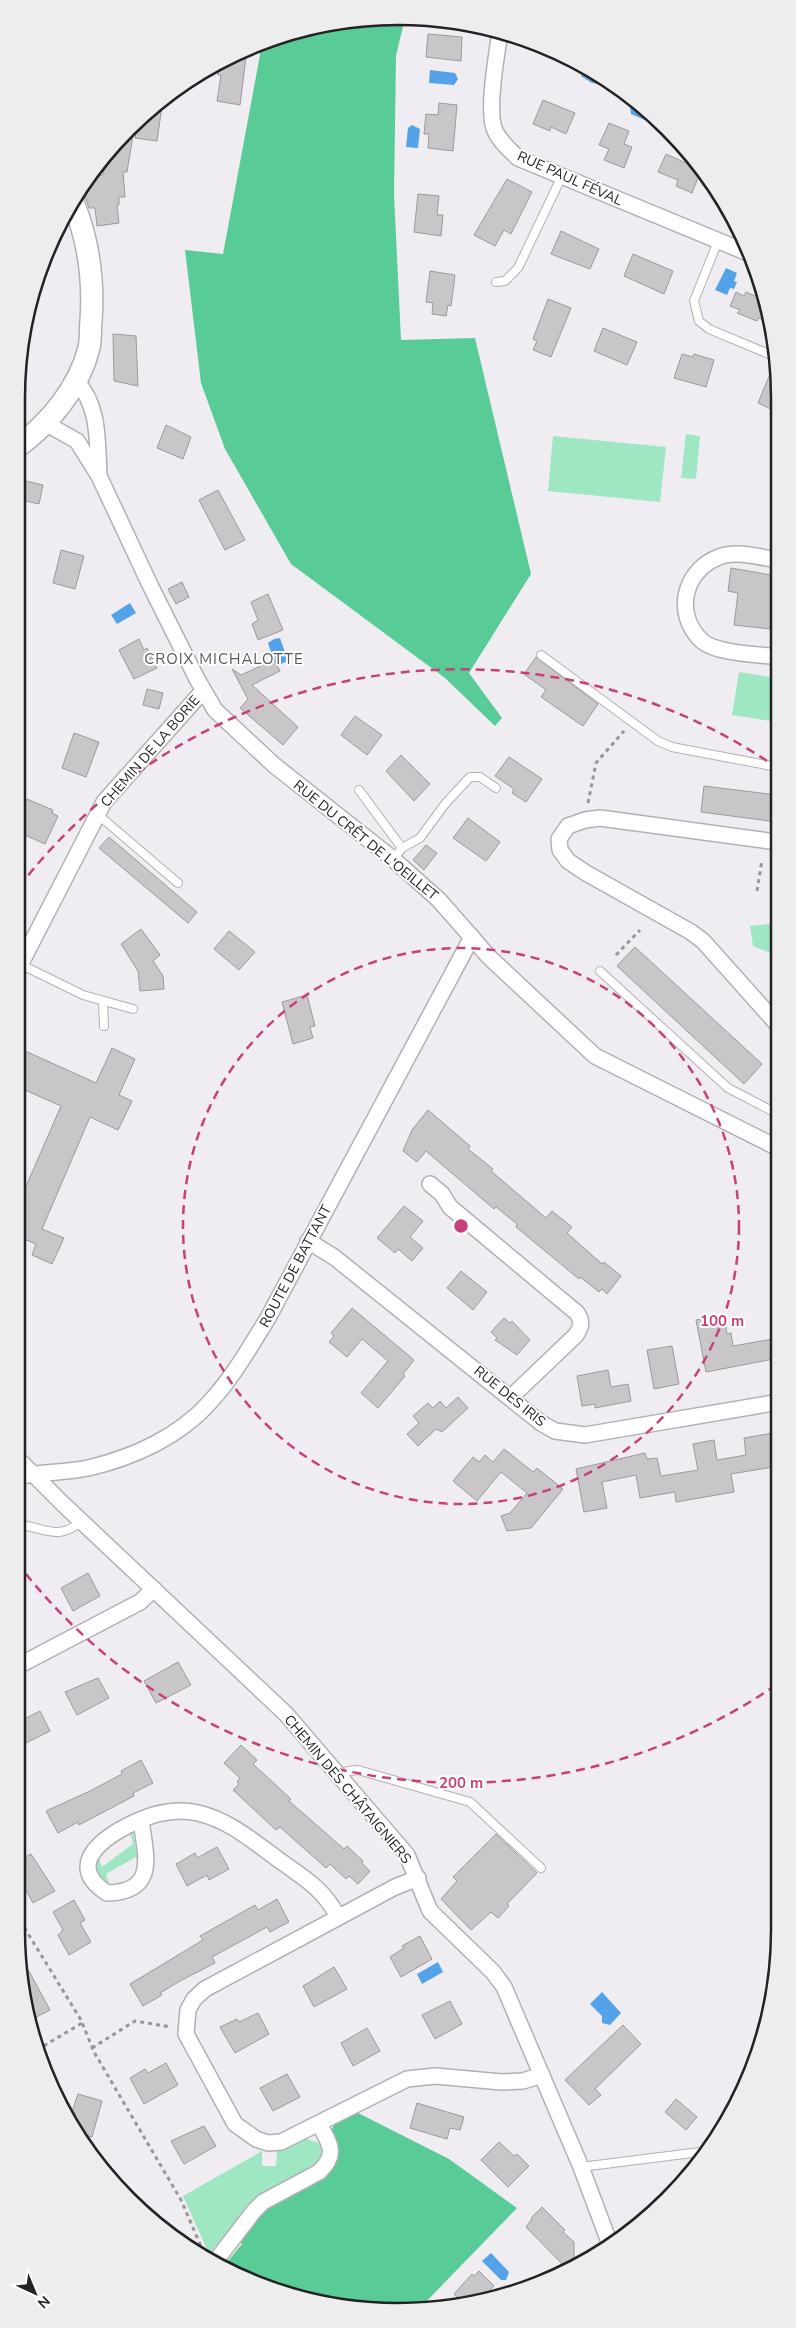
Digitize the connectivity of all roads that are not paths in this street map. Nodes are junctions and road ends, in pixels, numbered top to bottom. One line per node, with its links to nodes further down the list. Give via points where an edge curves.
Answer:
1 (499, 39): 2 (street, RUE PAUL FÉVAL, via 492,114 494,129 518,158)
2 (562, 176): 4 (street, RUE PAUL FÉVAL); 6 (lane, via 518,268 505,281)
3 (76, 210): 8 (main road, via 90,258 92,301 89,347)
4 (718, 241): 5 (street, RUE PAUL FÉVAL); 7 (lane, via 694,301 699,321 709,329)
5 (741, 251)
6 (496, 282)
7 (768, 354)
8 (76, 381): 9 (main road); 11 (street, via 85,390 95,417)
9 (46, 423): 10 (main road); 11 (street, via 76,440)
10 (25, 440)
11 (99, 476): 15 (street, RUE DU CRÊT DE L'OEILLET)
12 (771, 559): 14 (street, via 720,556 700,569 688,585 684,606 692,626 703,641 724,650)
13 (541, 655): 16 (lane, via 658,741 672,747)
14 (771, 656)
15 (203, 690): 19 (street, CHEMIN DE LA BORIE); 21 (street, RUE DU CRÊT DE L'OEILLET, via 216,710 274,765)
16 (771, 766)
17 (496, 788): 21 (lane, via 480,776 470,777 420,838)
18 (359, 790): 21 (lane)
19 (96, 814): 22 (lane); 24 (street, CHEMIN DE LA BORIE)
20 (771, 841): 29 (street, via 600,818 568,826 559,838 560,850 568,861 703,941)
21 (398, 854): 23 (street, RUE DU CRÊT DE L'OEILLET)
22 (178, 883)
23 (472, 937): 32 (street, RUE DU CRÊT DE L'OEILLET, via 489,957 595,1056); 34 (street, ROUTE DE BATTANT)
24 (25, 954)
25 (25, 971): 27 (lane)
26 (600, 971): 31 (lane, via 728,1088)
27 (103, 1001): 28 (lane); 30 (lane)
28 (134, 1010)
29 (771, 1017)
30 (104, 1026)
31 (771, 1110)
32 (771, 1144)
33 (430, 1184): 35 (street, via 450,1207 577,1313 581,1320 576,1335)
34 (308, 1241): 35 (street, RUE DES IRIS, via 334,1257); 38 (street, ROUTE DE BATTANT, via 268,1318 209,1403 172,1434 132,1456 87,1468)
35 (511, 1396): 36 (street, RUE DES IRIS, via 555,1431 585,1435)
36 (771, 1403)
37 (25, 1467): 38 (street, CHEMIN DES CHÂTAIGNIERS)
38 (33, 1475): 39 (street, ROUTE DE BATTANT); 40 (street, CHEMIN DES CHÂTAIGNIERS)
39 (25, 1476)
40 (81, 1521): 41 (lane, via 66,1532); 42 (street, CHEMIN DES CHÂTAIGNIERS)
41 (25, 1526)
42 (154, 1589): 43 (street, via 140,1602); 44 (street, CHEMIN DES CHÂTAIGNIERS, via 286,1714)
43 (25, 1662)
44 (341, 1778): 46 (lane, via 348,1771 358,1770 470,1802); 47 (street, CHEMIN DES CHÂTAIGNIERS, via 403,1850)
45 (141, 1820): 45 (street, via 145,1873 128,1889 107,1893 92,1879 89,1858 108,1837); 48 (street, via 175,1811 214,1817 321,1890)
46 (542, 1868)
47 (418, 1878): 48 (street); 49 (street, CHEMIN DES CHÂTAIGNIERS, via 430,1911 494,1972 504,1987)
48 (338, 1917): 50 (street, via 205,1989 194,1998 188,2010 186,2028 186,2034 236,2124 245,2133 256,2140 282,2142)
49 (542, 2076): 50 (street, via 502,2082 435,2076 407,2079); 52 (street, CHEMIN DES CHÂTAIGNIERS)
50 (319, 2124): 54 (street, via 332,2150 326,2166 263,2202)
51 (697, 2152): 52 (lane)
52 (581, 2167): 53 (street, CHEMIN DES CHÂTAIGNIERS)
53 (608, 2238)
54 (218, 2257)

